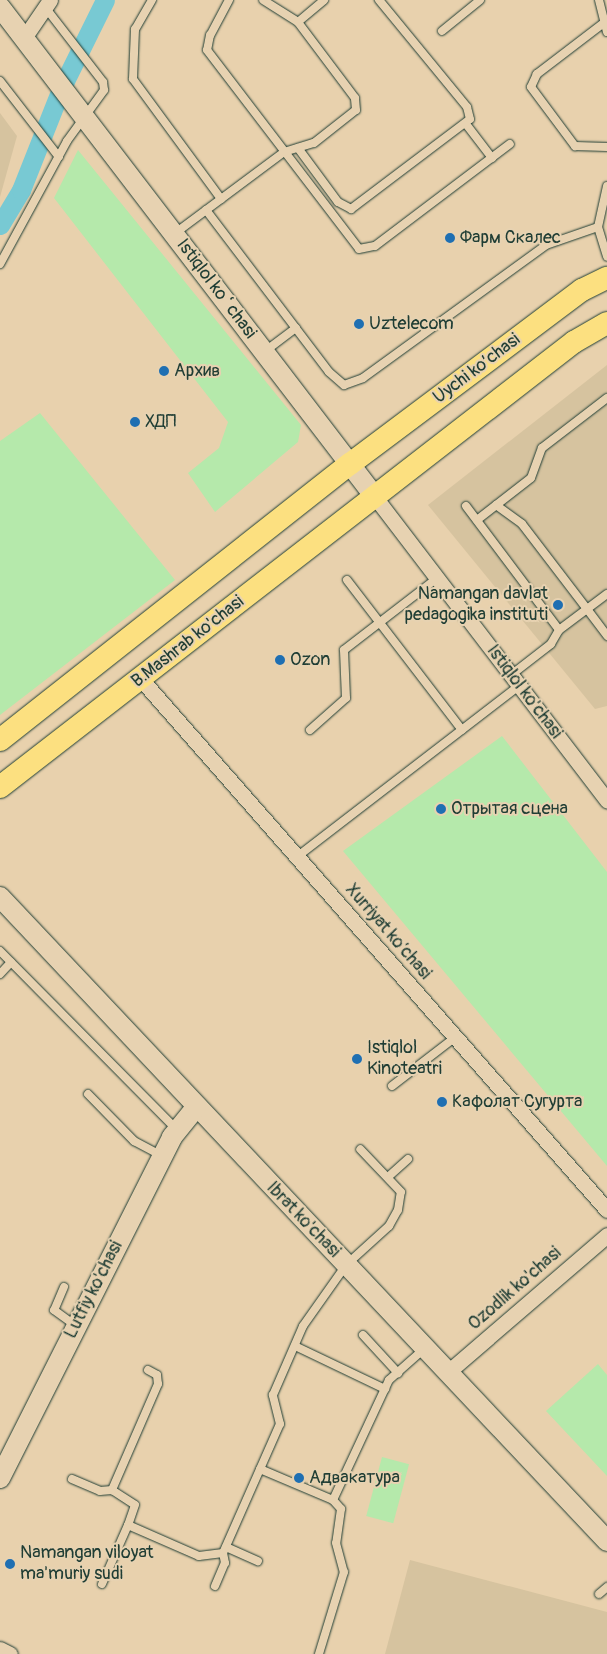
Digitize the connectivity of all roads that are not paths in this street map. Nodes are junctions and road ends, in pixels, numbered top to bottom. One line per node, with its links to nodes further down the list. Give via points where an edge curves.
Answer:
1 (152, 0): 26 (lane, via 136,29 133,79)
2 (229, 0): 21 (lane, via 210,35 208,50)
3 (263, 0): 10 (lane)
4 (324, 0): 10 (lane)
5 (379, 0): 17 (lane, via 466,107)
6 (480, 0): 12 (lane)
7 (599, 0): 11 (lane)
8 (47, 4): 14 (street); 16 (lane, via 103,82 104,90)
9 (0, 7): 14 (street)
10 (298, 22): 20 (lane, via 358,104 352,115 337,127 314,143)
11 (605, 22): 13 (lane); 19 (lane, via 537,74 530,87 575,146)
12 (442, 31)
13 (607, 32)
14 (24, 38): 16 (street, Istiqlol koʻchasi)
15 (0, 81): 22 (lane)
16 (83, 115): 22 (lane); 29 (street, Istiqlol koʻchasi)
17 (466, 124): 20 (lane, via 351,209 338,202); 23 (lane)
18 (510, 144): 23 (lane)
19 (607, 146)
20 (298, 148): 21 (lane)
21 (284, 152): 23 (lane, via 353,244 367,250); 26 (lane)
22 (57, 154): 31 (lane)
23 (492, 158)
24 (607, 186): 25 (lane)
25 (606, 195): 28 (lane)
26 (221, 199): 27 (lane)
27 (206, 210): 29 (lane); 34 (lane)
28 (598, 227): 30 (lane); 34 (lane, via 546,245 524,259 353,384 337,381)
29 (174, 234): 35 (street, Istiqlol koʻchasi)
30 (607, 257)
31 (0, 264)
32 (607, 278): 37 (main road, Uychi ko’chasi, via 582,290)
33 (607, 323): 38 (main road, via 574,342)
34 (296, 328): 35 (lane)
35 (264, 352): 37 (street, Istiqlol koʻchasi)
36 (607, 398): 40 (lane, via 542,448 531,478)
37 (350, 464): 38 (street, Istiqlol ko'chasi); 53 (main road)
38 (375, 497): 42 (street, Istiqlol ko'chasi); 49 (main road, B.Mashrab ko'chasi)
39 (466, 506): 41 (lane)
40 (496, 506): 41 (lane); 45 (lane, via 522,524)
41 (477, 520): 47 (lane)
42 (437, 578): 46 (lane); 50 (street, Istiqlol ko'chasi)
43 (348, 580): 46 (lane)
44 (607, 594): 45 (lane)
45 (587, 609): 47 (lane); 48 (lane)
46 (380, 622): 51 (lane, via 344,650 346,698); 52 (lane)
47 (559, 630): 50 (lane, via 551,644)
48 (607, 636)
49 (140, 678): 54 (main road, B.Mashrab ko'chasi); 56 (street, Xurriyat ko‘chasi)
50 (515, 680): 52 (lane); 55 (street, Istiqlol ko'chasi)
51 (310, 730)
52 (462, 730): 56 (lane)
53 (0, 740)
54 (0, 787)
55 (607, 800)
56 (298, 856): 61 (street, Xurriyat ko‘chasi)
57 (0, 897): 64 (street, Ibrat ko'chasi)
58 (0, 951): 59 (lane)
59 (11, 962): 60 (lane); 65 (lane)
60 (0, 974)
61 (454, 1038): 62 (lane); 70 (street, Xurriyat ko‘chasi)
62 (392, 1086)
63 (88, 1094): 67 (lane, via 134,1141)
64 (196, 1107): 65 (street, Lutfiy ko'chasi); 72 (street, Ibrat ko'chasi)
65 (178, 1130): 67 (street, Lutfiy ko'chasi)
66 (360, 1149): 69 (lane)
67 (162, 1156): 74 (street, Lutfiy ko'chasi)
68 (408, 1159): 69 (lane)
69 (388, 1177): 72 (lane, via 401,1192 395,1218)
70 (607, 1210)
71 (607, 1235): 79 (street, Ozodlik ko'chasi)
72 (346, 1265): 76 (lane); 77 (street, Ibrat ko'chasi)
73 (64, 1287): 74 (lane, via 54,1310)
74 (76, 1326): 83 (street, Lutfiy ko'chasi)
75 (363, 1335): 80 (lane)
76 (295, 1346): 81 (lane); 82 (lane, via 273,1395 280,1424)
77 (425, 1348): 79 (street, Ibrat ko'chasi); 80 (lane)
78 (148, 1370): 85 (lane, via 157,1375 158,1384)
79 (448, 1372): 88 (street, Ibrat ko'chasi)
80 (398, 1373): 81 (lane)
81 (385, 1389): 86 (lane)
82 (260, 1469): 86 (lane); 89 (lane)
83 (0, 1478)
84 (72, 1479): 85 (lane, via 100,1492)
85 (112, 1490): 87 (lane, via 135,1505)
86 (333, 1500): 97 (lane, via 341,1509 336,1543 344,1572)
87 (128, 1525): 89 (lane, via 199,1556); 91 (lane)
88 (607, 1542)
89 (225, 1550): 90 (lane); 92 (lane, via 225,1563)
90 (258, 1561)
91 (102, 1584)
92 (215, 1586)
93 (607, 1587): 94 (lane)
94 (599, 1594)
95 (0, 1649): 96 (street)
96 (10, 1654)
97 (319, 1654)

